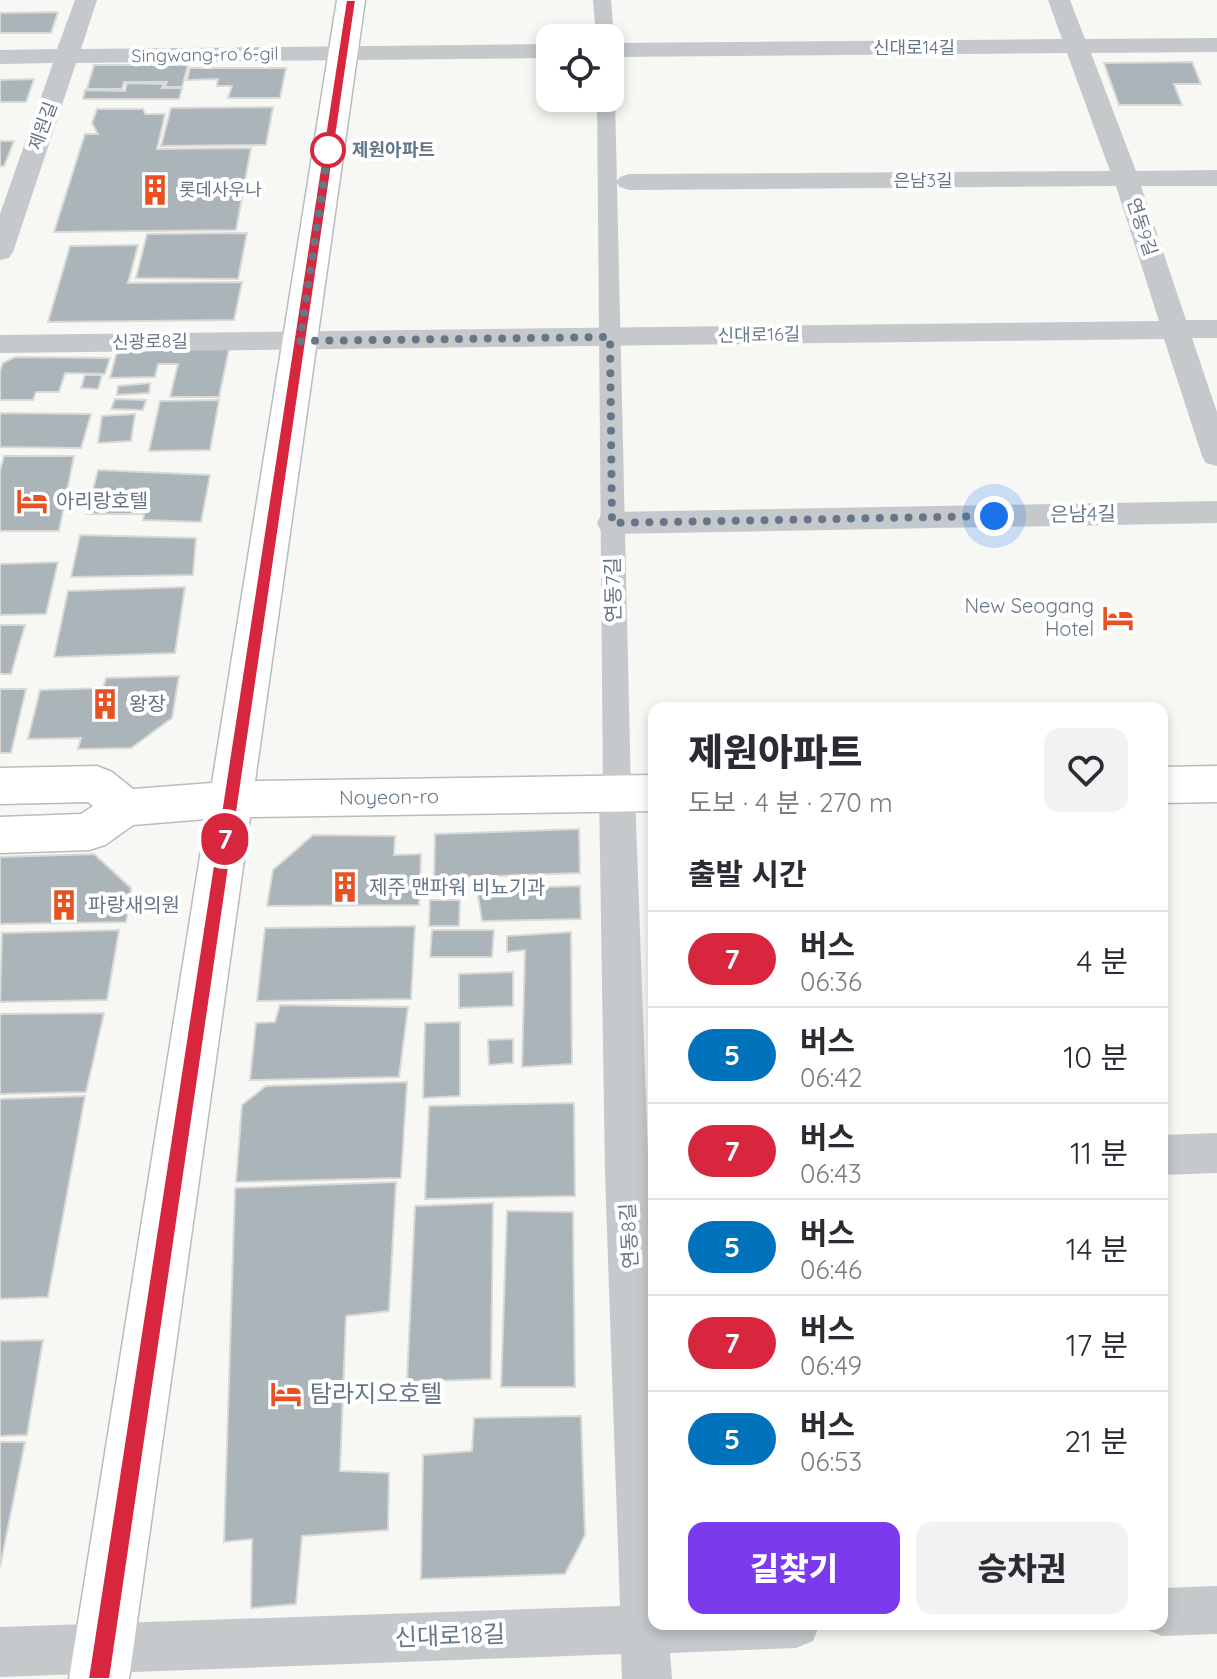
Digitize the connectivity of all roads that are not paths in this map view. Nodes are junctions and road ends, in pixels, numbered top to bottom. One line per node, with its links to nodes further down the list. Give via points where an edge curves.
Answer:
1 (86, 0): 12 (street, 제원길)
2 (351, 0): 10 (main road)
3 (602, 0): 5 (street)
4 (1059, 0): 7 (street, 연동9길)
5 (604, 24)
6 (1217, 45): 7 (street, 신대로14길)
7 (1076, 47): 8 (street, 신대로14길); 15 (street, 연동9길)
8 (624, 50)
9 (536, 51): 10 (street)
10 (343, 52): 12 (street, Singwang-ro 6-gil); 22 (main road)
11 (0, 57): 12 (street, Singwang-ro 6-gil)
12 (67, 57): 16 (street, 제원길)
13 (606, 112): 21 (street, 연동7길)
14 (1217, 178): 15 (street, 은남3길)
15 (1126, 179): 17 (street, 은남3길); 19 (street, 연동9길)
16 (12, 180): 18 (street, 제원길)
17 (629, 182)
18 (0, 252)
19 (1175, 329): 20 (street, 신대로16길); 21 (street, 신대로16길); 24 (street, 연동9길)
20 (1217, 329)
21 (610, 337): 22 (street, 신대로16길); 26 (street, 연동7길)
22 (300, 341): 23 (street, 신광로8길); 31 (main road)
23 (0, 344)
24 (1217, 456)
25 (1217, 512): 26 (street, 은남4길)
26 (612, 523): 30 (street, 연동7길)
27 (1217, 784): 28 (main road)
28 (1168, 785)
29 (0, 786): 32 (main road, via 97,784)
30 (635, 793): 31 (main road, Noyeon-ro); 36 (street, 연동8길)
31 (231, 799): 32 (main road, Noyeon-ro); 41 (main road)
32 (124, 808): 33 (main road, Noyeon-ro, via 89,832)
33 (0, 835)
34 (1217, 1153): 35 (street)
35 (1168, 1155)
36 (640, 1172): 39 (street, 연동8길)
37 (1217, 1610): 38 (street)
38 (1168, 1612)
39 (647, 1629): 41 (street, 신대로18길); 42 (street, 연동8길)
40 (0, 1652): 41 (street, 신대로18길)
41 (101, 1664)
42 (647, 1679)

